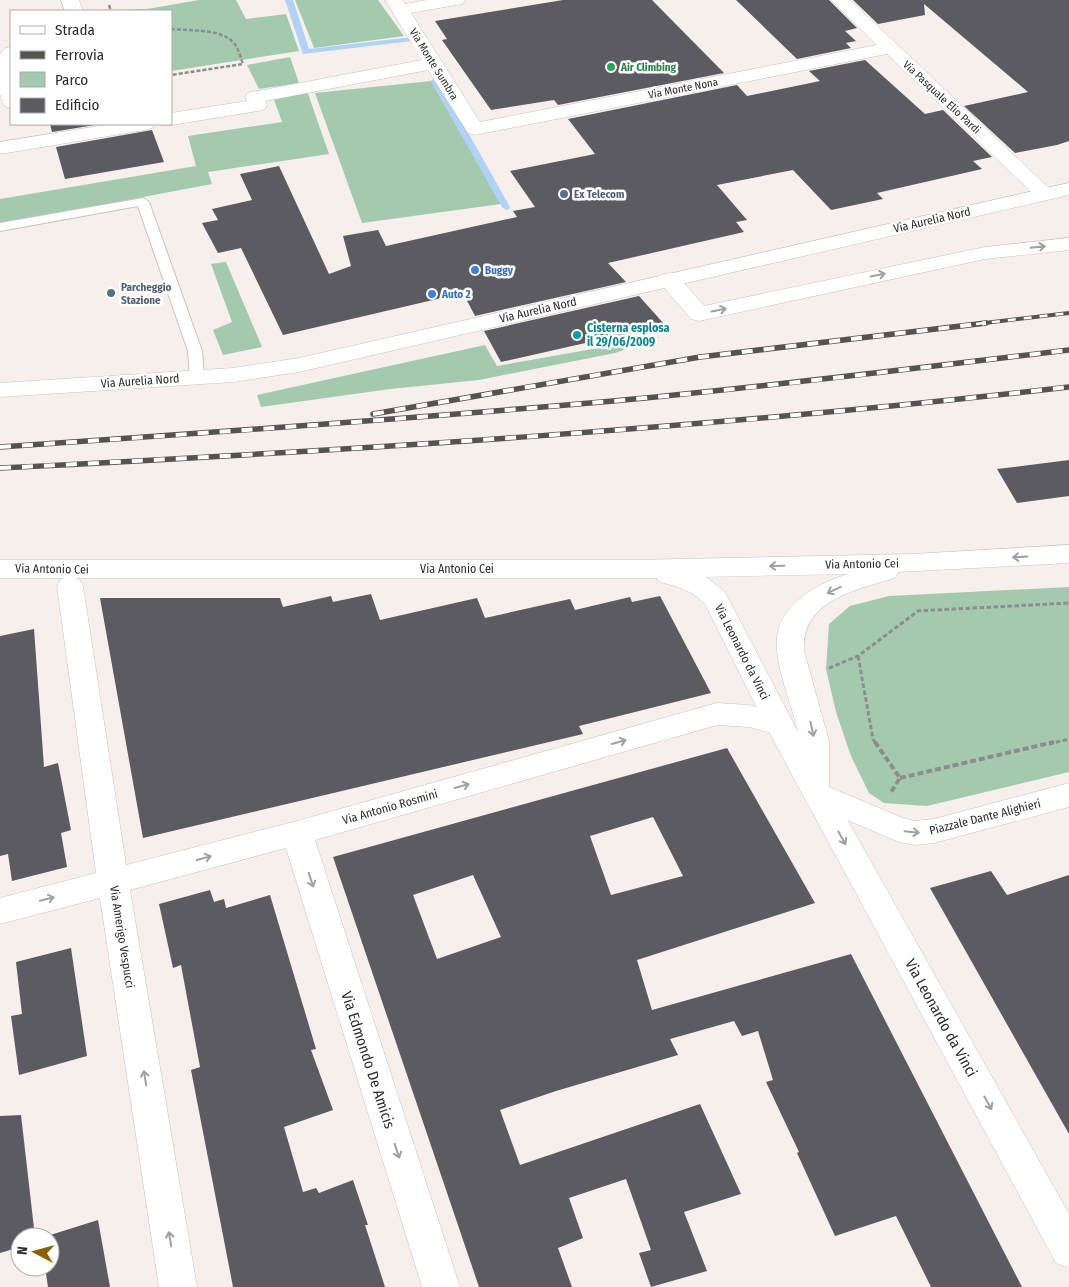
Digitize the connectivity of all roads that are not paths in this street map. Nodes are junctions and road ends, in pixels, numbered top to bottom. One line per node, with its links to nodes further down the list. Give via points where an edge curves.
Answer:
1 (456, 0): 3 (street)
2 (840, 0): 4 (street, Via Pasquale Elio Pardi)
3 (397, 5): 6 (street, Via Monte Sumbra)
4 (890, 48): 11 (street, Via Monte Nona); 15 (street, Via Pasquale Elio Pardi)
5 (10, 53): 7 (street, via 4,67)
6 (434, 64): 8 (street, via 254,97 258,105); 11 (street, Via Monte Sumbra)
7 (10, 97)
8 (172, 119)
9 (16, 125): 12 (street)
10 (139, 125): 12 (street)
11 (475, 129)
12 (20, 145): 13 (street)
13 (0, 148)
14 (1069, 189): 15 (street, Via Aurelia Nord)
15 (1045, 194): 18 (street, Via Aurelia Nord)
16 (0, 226): 19 (lane, via 143,202 195,351)
17 (1069, 244): 18 (street, one-way to 17, via 699,314 976,255)
18 (669, 280): 19 (street, Via Aurelia Nord, via 299,365)
19 (197, 378): 20 (street, Via Aurelia Nord)
20 (0, 390)
21 (1069, 554): 22 (street, one-way to 22)
22 (913, 563): 24 (street, Via Antonio Cei, one-way to 24); 27 (street, one-way to 27, via 826,594 808,606 796,621 790,649 815,744)
23 (0, 569): 24 (street, Via Antonio Cei)
24 (631, 569): 26 (street, Via Leonardo da Vinci, via 689,579 707,588 720,606)
25 (70, 586): 30 (street, Via Amerigo Vespucci)
26 (779, 724): 27 (street, Via Leonardo da Vinci); 29 (street, Via Antonio Rosmini, one-way to 26, via 717,714 736,713)
27 (816, 791): 28 (street, Piazzale Dante Alighieri, one-way to 28, via 890,827 915,833); 32 (street, Via Leonardo da Vinci, one-way to 32)
28 (1069, 795)
29 (297, 833): 30 (street, Via Antonio Rosmini, one-way to 29); 34 (street, Via Edmondo De Amicis, one-way to 34)
30 (113, 882): 31 (street, Via Antonio Rosmini, one-way to 30); 33 (street, Via Amerigo Vespucci, one-way to 30)
31 (0, 911)
32 (1069, 1250)
33 (178, 1287)
34 (441, 1287)

